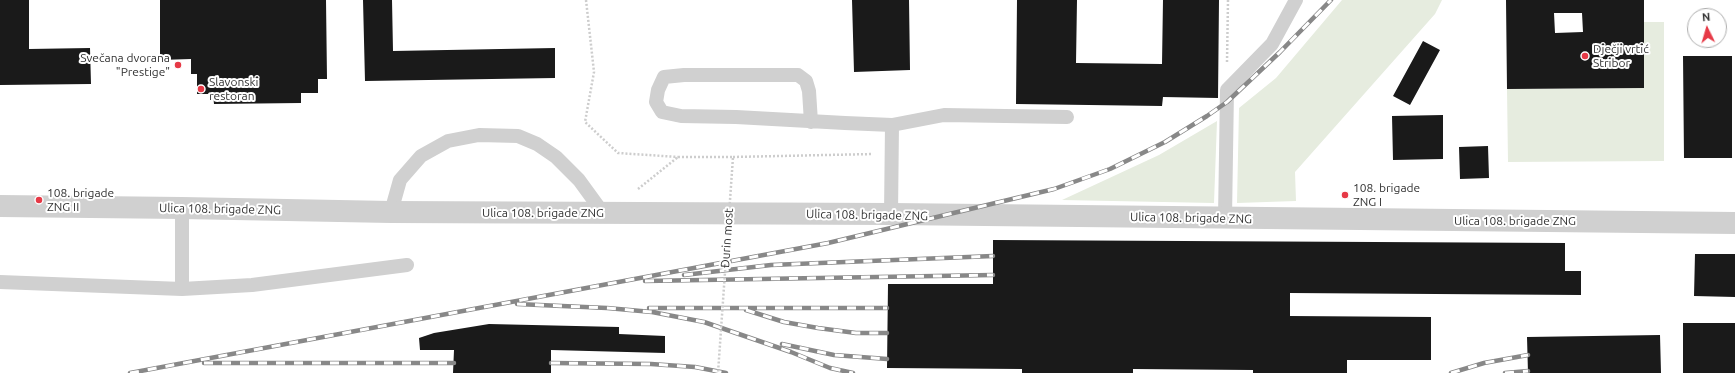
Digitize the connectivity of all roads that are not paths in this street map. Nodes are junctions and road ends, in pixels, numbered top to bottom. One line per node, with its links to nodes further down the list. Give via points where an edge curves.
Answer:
1 (1296, 0): 10 (lane, via 1272,44 1227,90)
2 (1067, 117): 4 (lane, via 944,115)
3 (811, 122): 3 (lane, via 809,91 806,81 798,75 664,77 658,90 656,102 662,112 681,116); 4 (lane)
4 (892, 125): 9 (lane)
5 (0, 206): 6 (street, Ulica 108. brigade ZNG)
6 (182, 208): 7 (street, Ulica 108. brigade ZNG); 14 (lane)
7 (391, 212): 8 (street, Ulica 108. brigade ZNG); 8 (lane, via 400,180 421,156 448,141 479,135 518,136 537,144 556,157 579,180)
8 (603, 213): 9 (street, Ulica 108. brigade ZNG)
9 (891, 214): 10 (street, Ulica 108. brigade ZNG)
10 (1225, 218): 11 (street, Ulica 108. brigade ZNG)
11 (1735, 222)
12 (407, 265): 14 (lane, via 252,285)
13 (0, 282): 14 (lane)
14 (182, 288)

